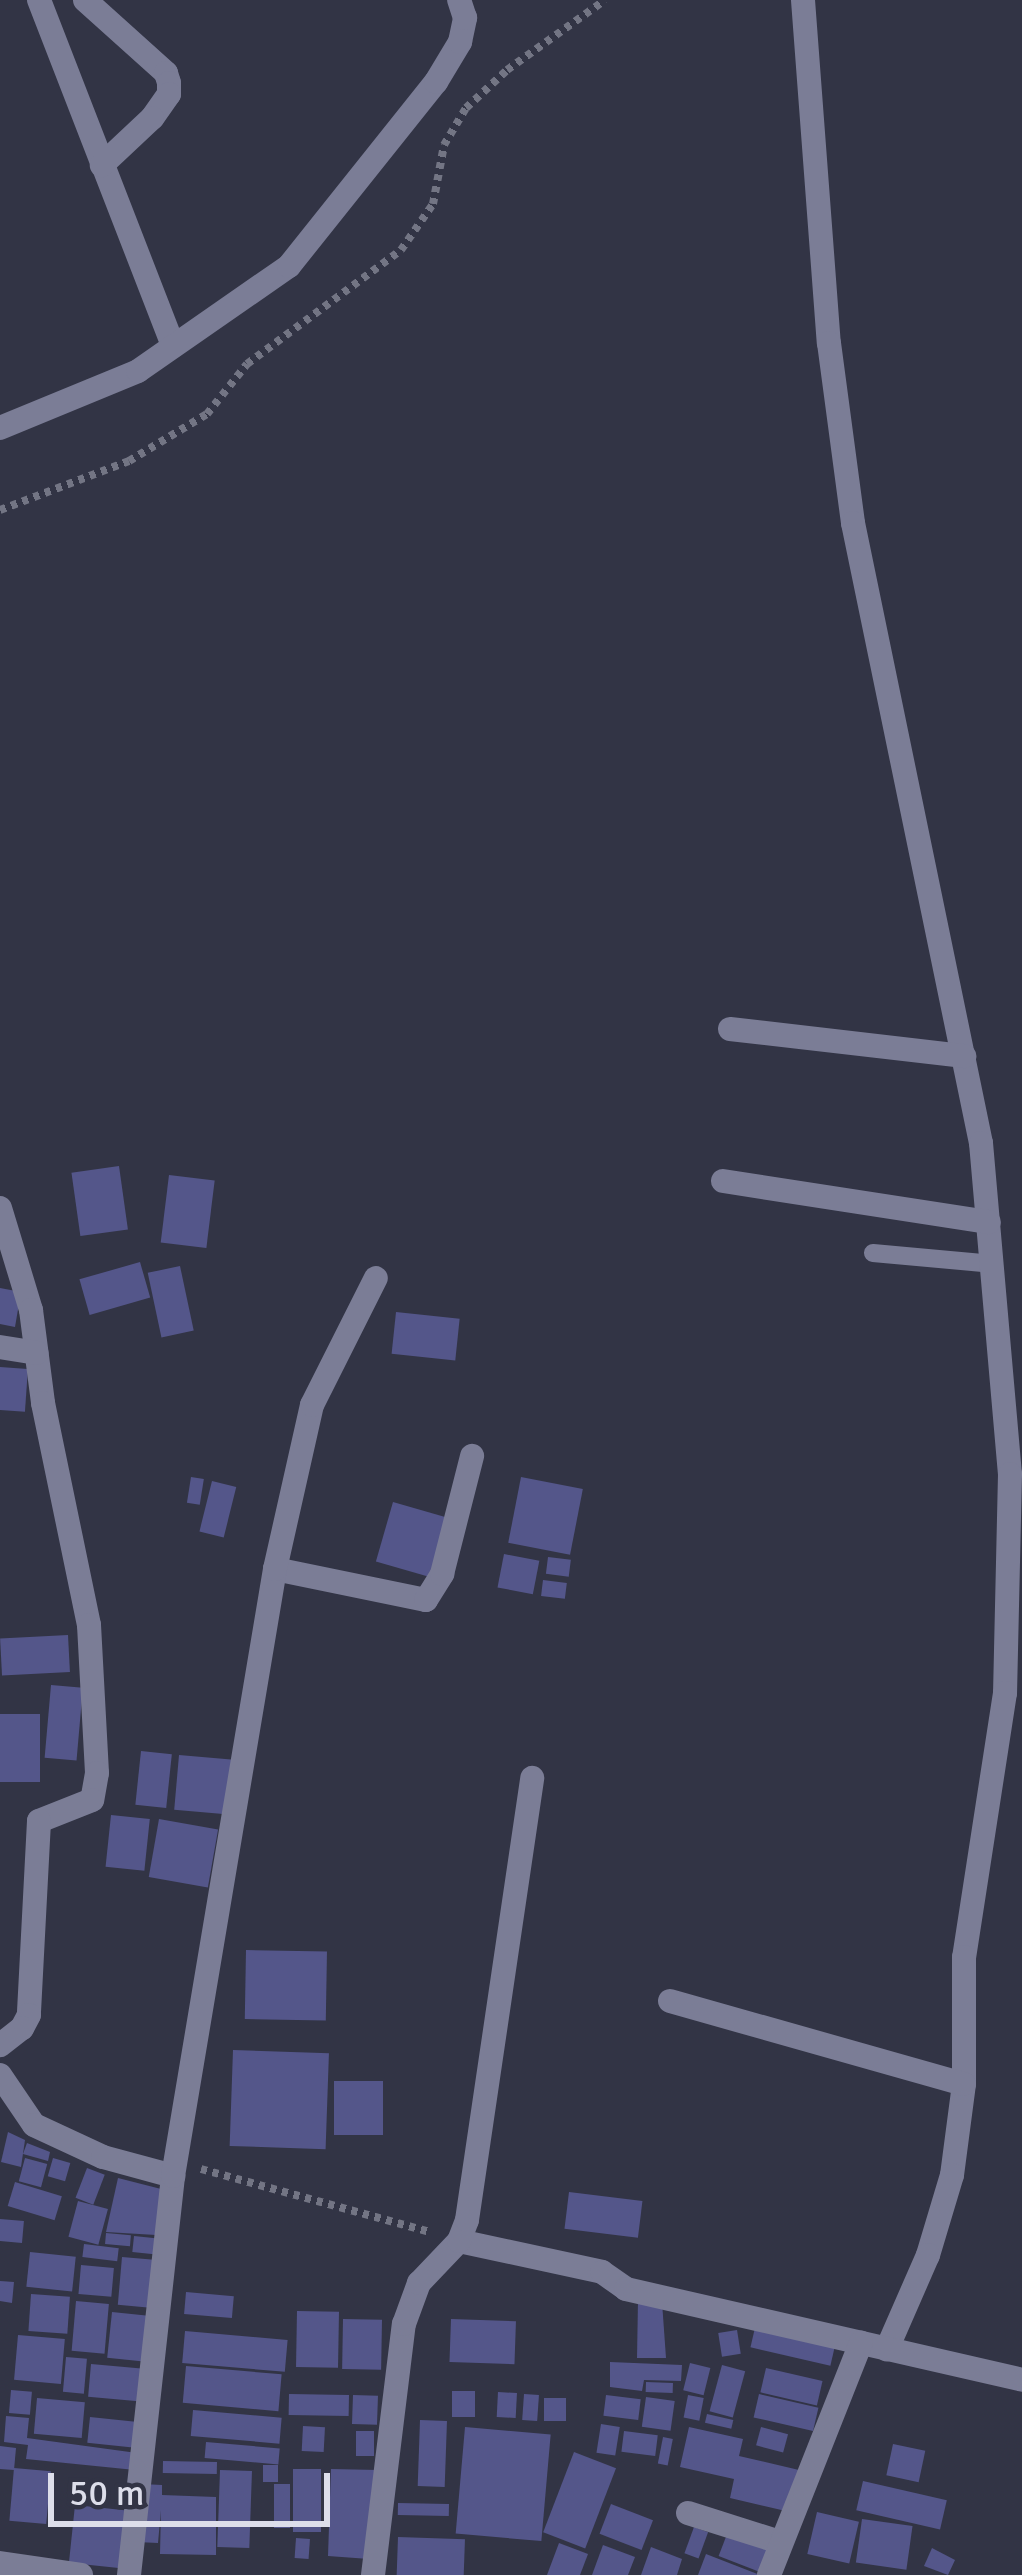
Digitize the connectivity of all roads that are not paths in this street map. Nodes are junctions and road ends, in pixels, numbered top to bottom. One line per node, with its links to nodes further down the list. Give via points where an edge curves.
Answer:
1 (39, 0): 5 (street)
2 (85, 0): 5 (street, via 169,83 152,118)
3 (460, 0): 6 (street, via 460,42 331,219 260,290)
4 (803, 0): 9 (street, via 829,343 853,523)
5 (103, 165): 6 (street)
6 (173, 346): 7 (street, via 101,389)
7 (0, 427)
8 (730, 1029): 9 (street)
9 (964, 1056): 12 (street)
10 (722, 1181): 12 (street)
11 (0, 1208): 17 (street)
12 (989, 1222): 14 (street)
13 (873, 1253): 14 (lane)
14 (994, 1264): 24 (street, via 1010,1474 1005,1693 964,1957)
15 (376, 1278): 19 (street, via 312,1405)
16 (0, 1347): 17 (street)
17 (37, 1353): 22 (street, via 89,1625 96,1796 39,1821 28,2015)
18 (472, 1456): 19 (street, via 442,1574 426,1600)
19 (274, 1569): 25 (street)
20 (532, 1778): 26 (street)
21 (670, 2001): 24 (street)
22 (0, 2044)
23 (0, 2075): 25 (street, via 34,2125 103,2156)
24 (964, 2084): 28 (street, via 952,2175)
25 (175, 2169): 34 (street)
26 (459, 2241): 27 (street); 35 (street, via 419,2283 404,2324)
27 (861, 2343): 28 (street); 31 (street)
28 (887, 2349): 29 (street)
29 (1022, 2380)
30 (688, 2513): 31 (street)
31 (780, 2542): 36 (street)
32 (0, 2564): 33 (street)
33 (81, 2575)
34 (129, 2575)
35 (373, 2575)
36 (770, 2575)

